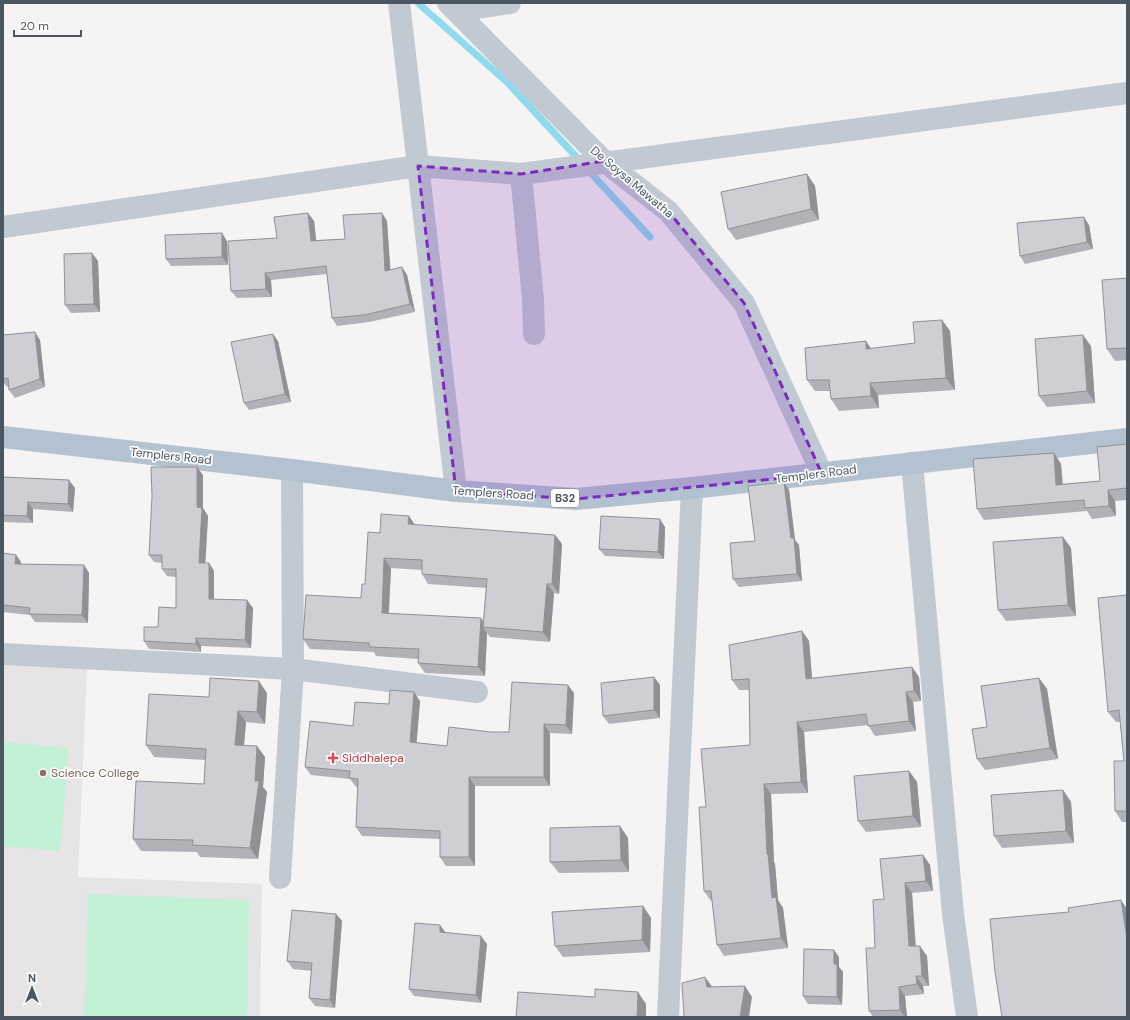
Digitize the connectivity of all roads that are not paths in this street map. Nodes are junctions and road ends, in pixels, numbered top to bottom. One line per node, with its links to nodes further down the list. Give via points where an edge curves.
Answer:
1 (399, 3): 6 (street)
2 (510, 3): 3 (street)
3 (452, 7): 5 (street, De Soysa Mawatha)
4 (1127, 93): 5 (street)
5 (597, 163): 7 (street); 14 (street, De Soysa Mawatha, via 668,211 744,303)
6 (418, 166): 7 (street); 8 (street); 16 (street)
7 (521, 174): 9 (street)
8 (3, 228)
9 (534, 334)
10 (3, 437): 13 (main road, Templers Road / B32)
11 (1127, 439): 12 (main road, Templers Road / B32)
12 (912, 463): 14 (main road, Templers Road / B32); 22 (street, via 953,914)
13 (292, 470): 16 (main road, Templers Road / B32); 18 (street)
14 (822, 474): 15 (main road, Templers Road / B32)
15 (692, 488): 16 (main road, Templers Road / B32, via 576,499); 21 (street)
16 (456, 491)
17 (3, 654): 18 (street)
18 (293, 669): 19 (street); 20 (street)
19 (476, 692)
20 (280, 878)
21 (668, 1017)
22 (968, 1017)

